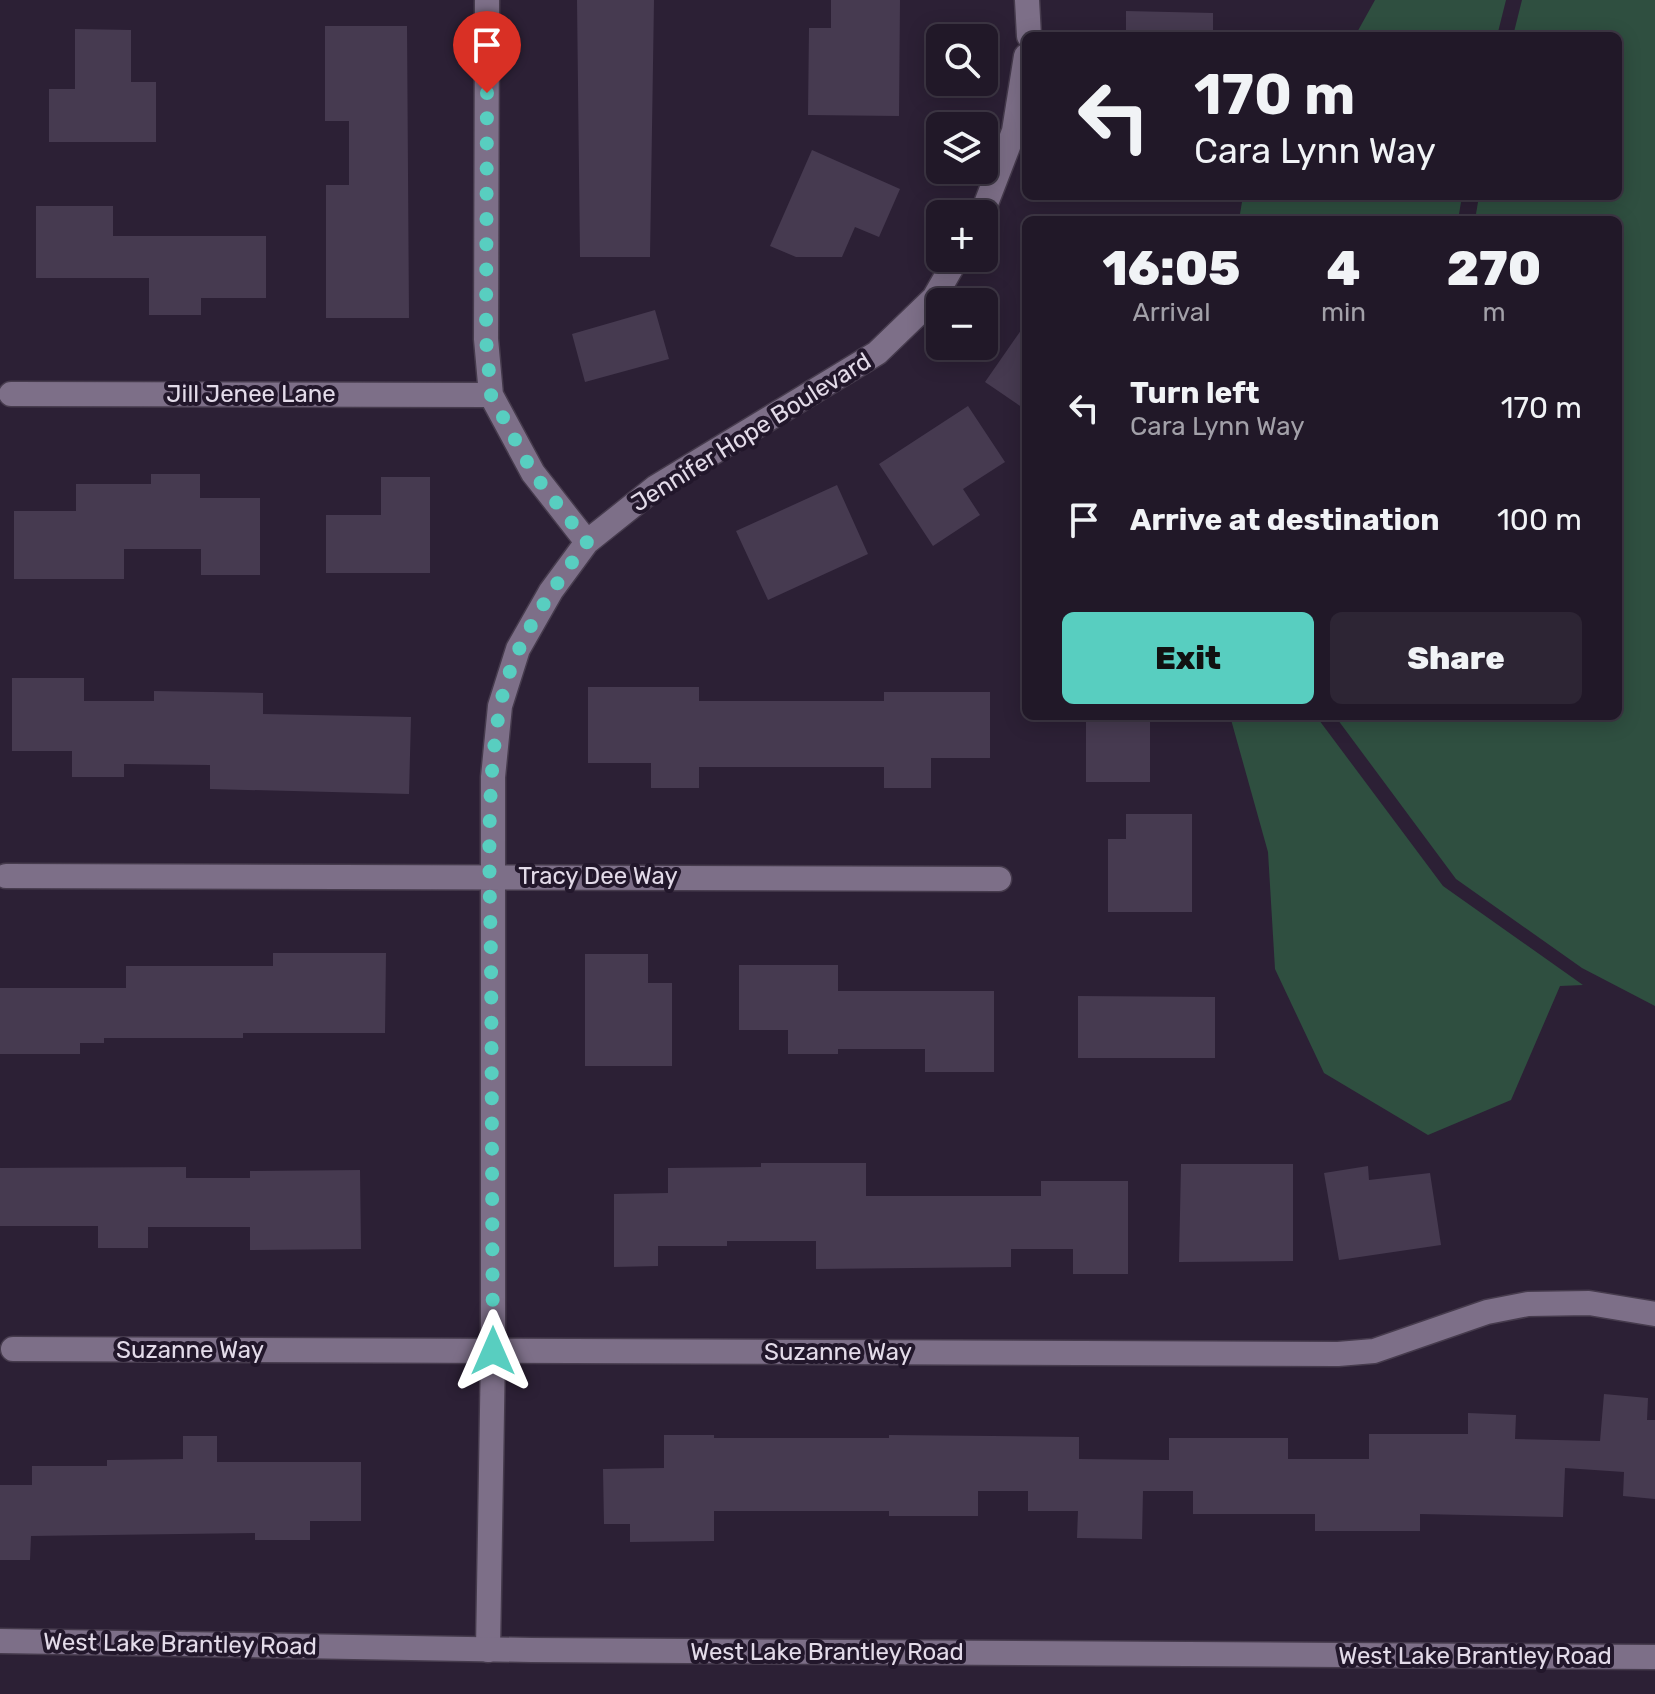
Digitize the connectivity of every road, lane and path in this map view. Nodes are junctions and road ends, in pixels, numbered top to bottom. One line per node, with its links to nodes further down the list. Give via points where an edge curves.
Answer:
1 (487, 0): 8 (street, via 486,339)
2 (1027, 0): 3 (street)
3 (1029, 32)
4 (1022, 81): 5 (street, via 1014,131)
5 (987, 200)
6 (949, 272): 9 (street, Jennifer Hope Boulevard, via 934,298 877,353 656,487)
7 (11, 394): 8 (street, Jill Jenee Lane)
8 (491, 395): 9 (street, via 533,473)
9 (587, 542): 10 (street, Jennifer Hope Boulevard, via 518,649 500,706)
10 (491, 875): 11 (street, Tracy Dee Way); 12 (street, Tracy Dee Way); 15 (street, Jennifer Hope Boulevard)
11 (6, 876)
12 (999, 879)
13 (1655, 1314): 15 (street, Suzanne Way, via 1589,1303 1528,1304 1487,1312 1374,1351 1338,1354)
14 (13, 1349): 15 (street, Suzanne Way)
15 (493, 1351): 17 (street, Jennifer Hope Boulevard)
16 (0, 1641): 17 (street, West Lake Brantley Road)
17 (488, 1650): 18 (street, West Lake Brantley Road)
18 (1655, 1657)

